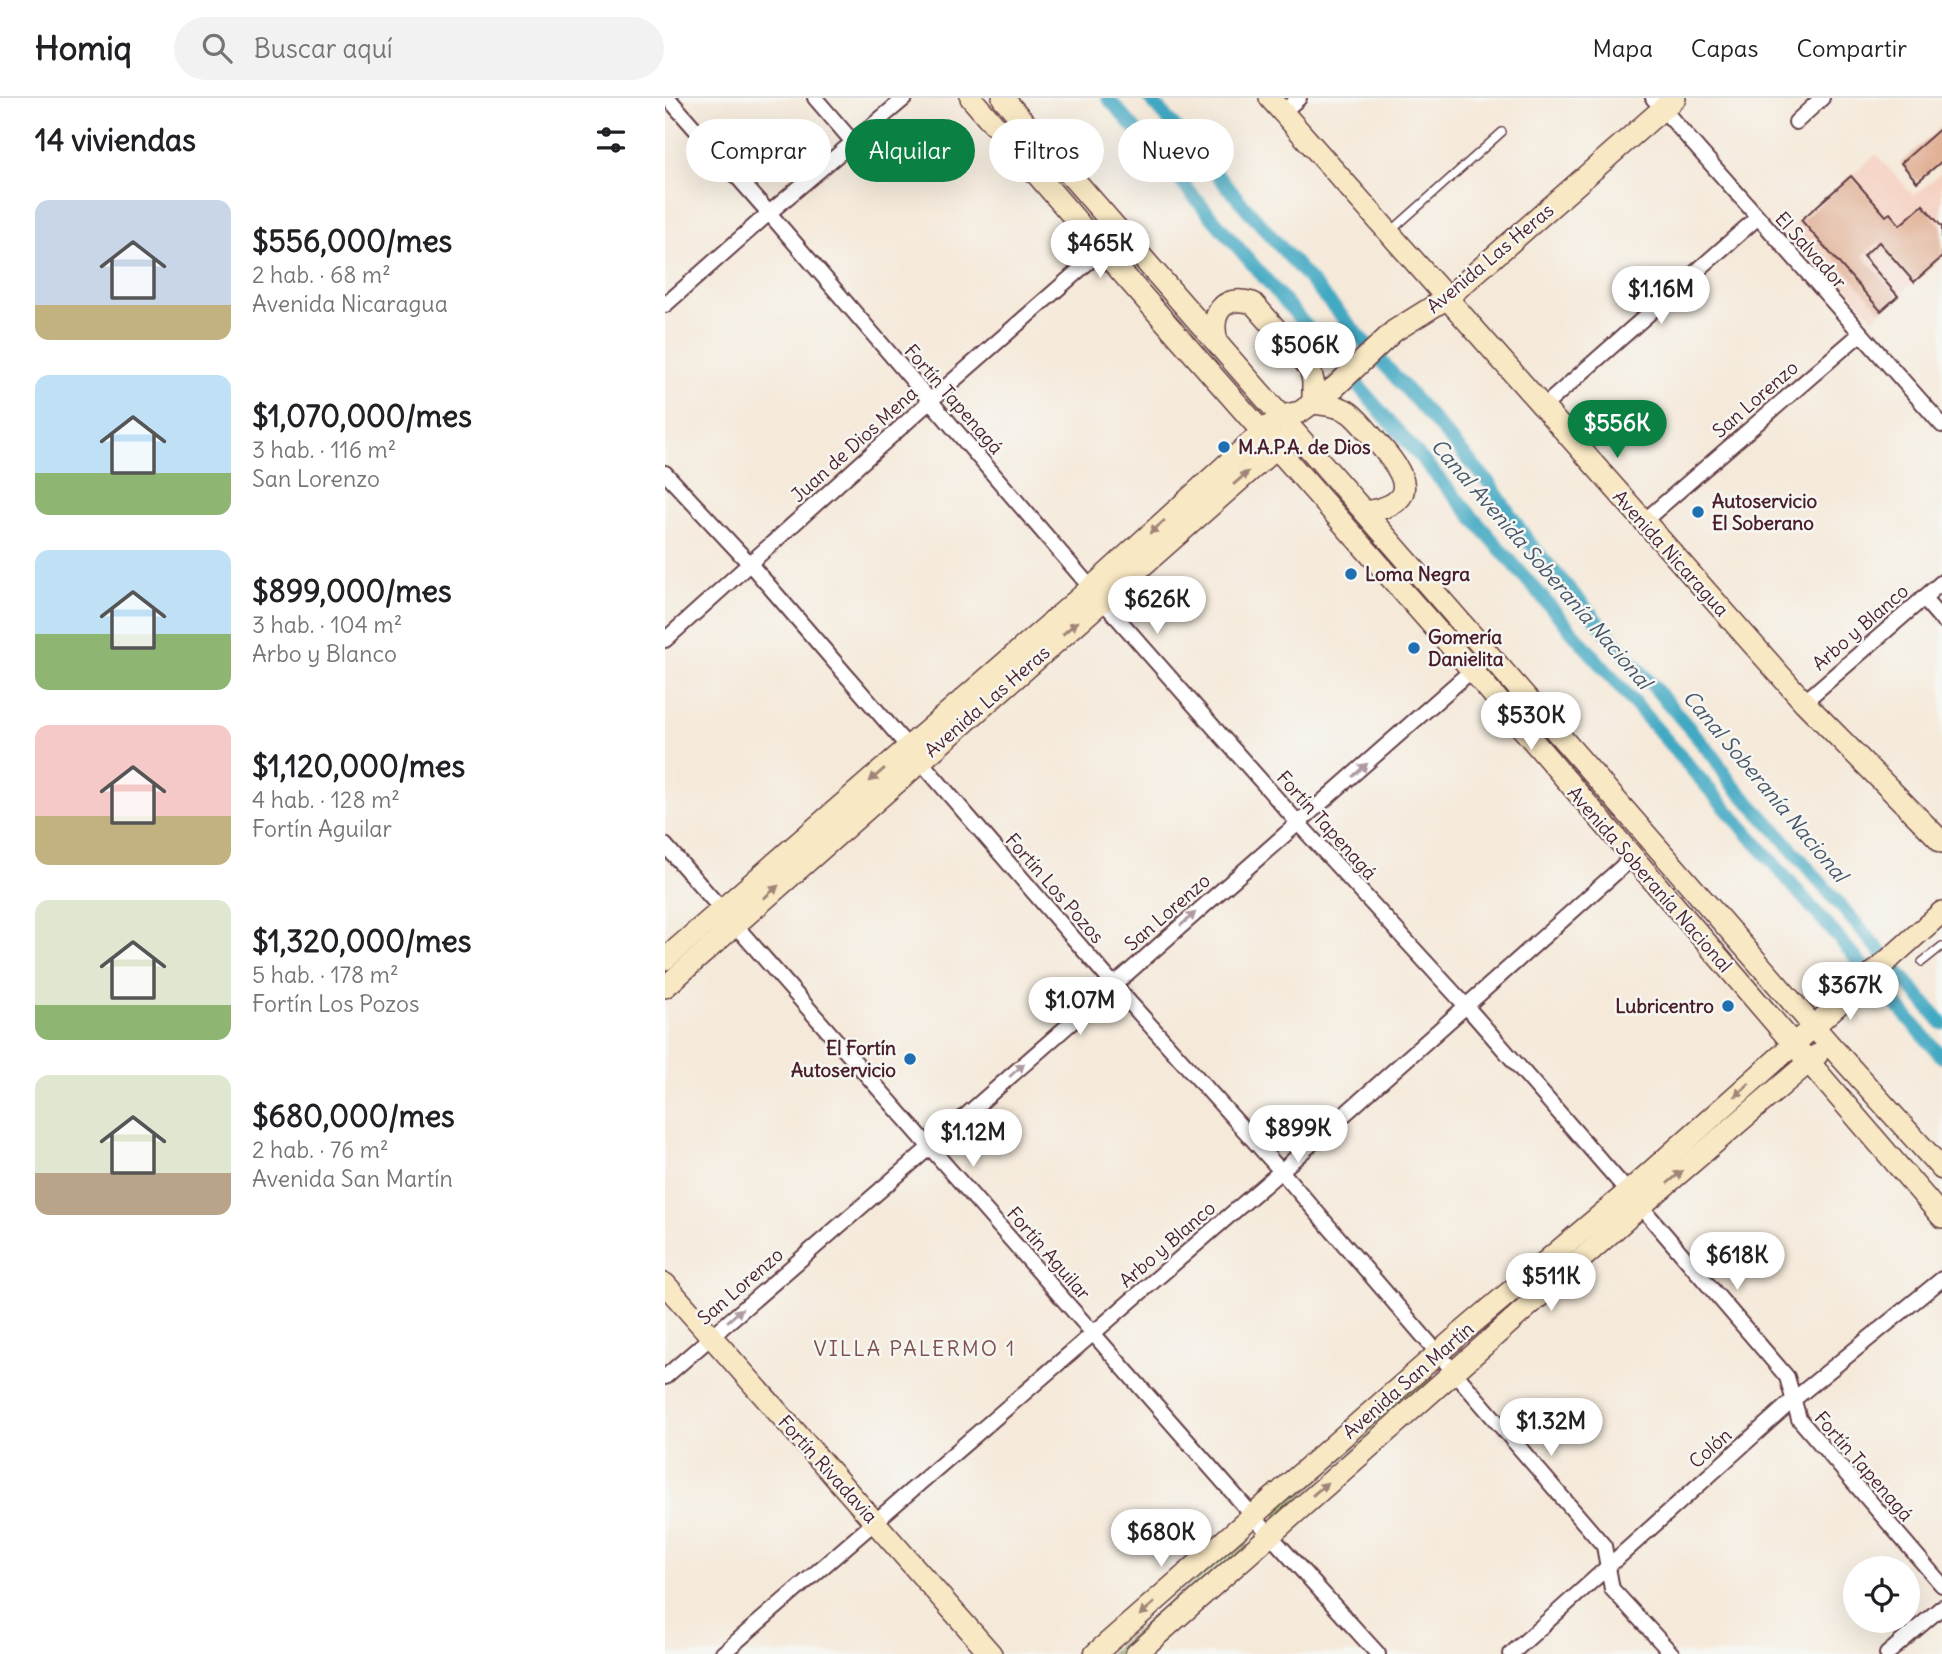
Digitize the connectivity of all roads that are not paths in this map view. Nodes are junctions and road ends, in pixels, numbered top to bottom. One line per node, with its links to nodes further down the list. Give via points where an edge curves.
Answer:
1 (668, 98): 14 (street, Fortín Tapenagá)
2 (814, 98): 12 (street)
3 (905, 98): 9 (street)
4 (971, 98): 15 (main road, Avenida Soberanía Nacional)
5 (1822, 98): 10 (street)
6 (1007, 102): 15 (main road); 22 (main road, Avenida Soberanía Nacional)
7 (1664, 102): 16 (street, El Salvador); 19 (main road, Avenida Las Heras)
8 (1284, 103): 17 (main road, Avenida Nicaragua)
9 (879, 119)
10 (1796, 122)
11 (1502, 132): 17 (lane)
12 (845, 133)
13 (845, 147): 14 (street)
14 (769, 213): 20 (street); 23 (street, Fortín Tapenagá)
15 (1074, 217): 18 (main road, Avenida Soberanía Nacional)
16 (1757, 218): 21 (street, El Salvador); 24 (street)
17 (1389, 232): 19 (main road, Avenida Nicaragua)
18 (1102, 250): 23 (street, Juan de Dios Mena); 27 (main road, Avenida Soberanía Nacional)
19 (1447, 298): 24 (main road, Avenida Nicaragua); 25 (main road, Avenida Las Heras, via 1394,331)
20 (665, 305)
21 (1860, 334): 26 (street, El Salvador); 31 (street, San Lorenzo)
22 (1217, 342): 25 (main road, Avenida Soberanía Nacional); 25 (main road, via 1213,328 1221,308 1241,299 1253,303 1310,368 1313,381)
23 (930, 401): 32 (street, Juan de Dios Mena); 34 (street, Fortín Tapenagá)
24 (1542, 408): 31 (main road, Avenida Nicaragua)
25 (1297, 416): 27 (main road, Avenida Las Heras); 28 (main road, Avenida Las Heras); 30 (main road, Avenida Soberanía Nacional); 30 (main road, via 1338,406 1395,461 1404,487 1397,501 1385,509)
26 (1940, 418)
27 (1262, 432): 28 (main road, Avenida Soberanía Nacional); 34 (main road, Avenida Las Heras, one-way to 34)
28 (1276, 448): 34 (main road, Avenida Las Heras, one-way to 28); 38 (main road, Avenida Soberanía Nacional)
29 (665, 473): 32 (street, Fortín Los Pozos)
30 (1365, 512): 42 (main road, Avenida Soberanía Nacional)
31 (1644, 521): 40 (main road, Avenida Nicaragua)
32 (750, 564): 37 (street, Juan de Dios Mena); 41 (street, Fortín Los Pozos)
33 (1942, 582): 35 (street, Arbo y Blanco)
34 (1096, 594): 41 (main road, Avenida Las Heras); 43 (street, Fortín Tapenagá)
35 (1923, 598): 36 (street); 40 (street, Arbo y Blanco)
36 (1942, 620)
37 (665, 640)
38 (1472, 670): 39 (main road, Avenida Soberanía Nacional); 43 (street, San Lorenzo, one-way to 38)
39 (1490, 691): 42 (main road); 46 (main road, Avenida Soberanía Nacional)
40 (1804, 702): 44 (main road, Avenida Nicaragua)
41 (914, 755): 48 (main road, Avenida Las Heras); 52 (street, Fortín Los Pozos)
42 (1600, 780): 55 (main road, Avenida Soberanía Nacional)
43 (1299, 824): 52 (street, San Lorenzo, one-way to 43); 54 (street, Fortín Tapenagá)
44 (1942, 842)
45 (665, 845): 48 (street, Fortín Aguilar)
46 (1632, 858): 54 (street, Arbo y Blanco); 57 (main road, Avenida Soberanía Nacional)
47 (1942, 912): 55 (main road, Avenida San Martín)
48 (728, 916): 50 (main road, Avenida Las Heras); 53 (main road, Avenida Las Heras); 59 (street, Fortín Aguilar)
49 (1942, 946): 51 (lane)
50 (665, 959)
51 (1922, 962)
52 (1113, 984): 59 (street, San Lorenzo, one-way to 52); 61 (street, Fortín Los Pozos)
53 (665, 986)
54 (1466, 1006): 61 (street, Arbo y Blanco); 62 (street, Fortín Tapenagá)
55 (1814, 1026): 56 (main road, Avenida Soberanía Nacional); 57 (main road, Avenida San Martín)
56 (1829, 1044): 58 (main road, Avenida San Martín); 60 (main road, Avenida Soberanía Nacional)
57 (1793, 1045): 58 (main road, Avenida Soberanía Nacional); 62 (main road, Avenida San Martín, one-way to 62)
58 (1808, 1063): 62 (main road, Avenida San Martín, one-way to 58); 63 (main road, Avenida Soberanía Nacional)
59 (930, 1147): 66 (street, Fortín Aguilar); 67 (street, San Lorenzo, one-way to 59)
60 (1942, 1169)
61 (1281, 1171): 66 (street, Arbo y Blanco); 68 (street, Fortín Los Pozos)
62 (1634, 1199): 68 (main road, Avenida San Martín); 69 (main road, Avenida San Martín); 71 (street, Fortín Tapenagá, via 1787,1377)
63 (1942, 1217)
64 (1942, 1279): 71 (street, Colón)
65 (665, 1284): 67 (main road, Fortín Rivadavia)
66 (1094, 1333): 72 (street, Fortín Aguilar); 73 (street, Arbo y Blanco)
67 (711, 1336): 70 (street, San Lorenzo); 73 (main road, Fortín Rivadavia)
68 (1439, 1353): 69 (street, Fortín Los Pozos); 72 (main road, Avenida San Martín)
69 (1454, 1371): 74 (main road, Avenida San Martín, one-way to 69); 75 (street, Fortín Los Pozos, via 1604,1546)
70 (665, 1377)
71 (1793, 1400): 75 (street, Colón); 76 (street, Fortín Tapenagá, via 1799,1419)
72 (1254, 1517): 74 (street, Fortín Aguilar); 80 (main road, Avenida San Martín, one-way to 80)
73 (875, 1521): 78 (street, Arbo y Blanco); 79 (main road, Fortín Rivadavia)
74 (1269, 1534): 81 (main road, Avenida San Martín); 82 (street, Fortín Aguilar)
75 (1608, 1565): 83 (street, Colón); 84 (street, Fortín Los Pozos, via 1612,1589)
76 (1942, 1585)
77 (1942, 1607): 85 (street)
78 (722, 1654)
79 (991, 1654)
80 (1095, 1654)
81 (1136, 1654)
82 (1378, 1654)
83 (1511, 1654)
84 (1672, 1654)
85 (1888, 1654)

